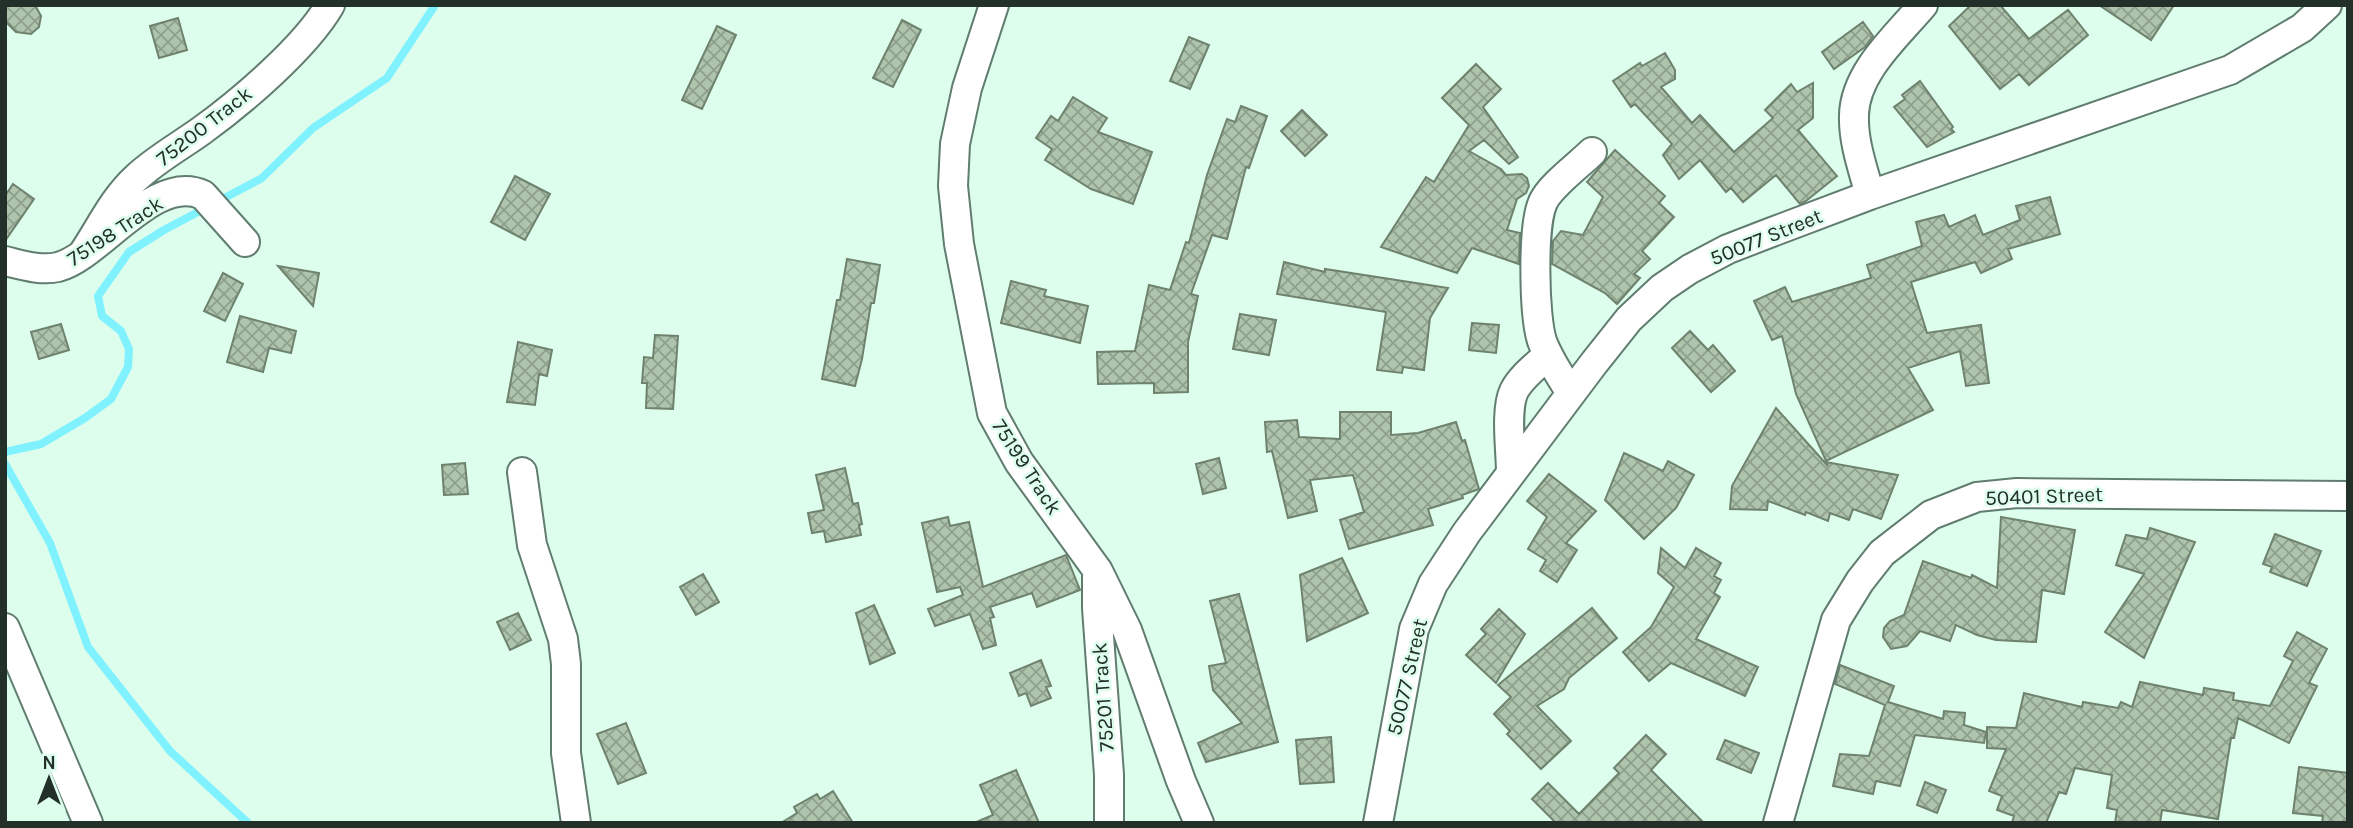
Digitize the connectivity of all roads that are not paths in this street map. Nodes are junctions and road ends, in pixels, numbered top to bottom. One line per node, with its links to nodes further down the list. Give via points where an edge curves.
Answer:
1 (330, 5): 8 (street, 75200 Track, via 284,60 217,120 136,178)
2 (994, 5): 15 (street, 75199 Track, via 967,88 955,144 953,186 971,311 992,413 1002,436)
3 (1923, 5): 6 (street, via 1878,57 1861,86 1854,113 1856,142)
4 (2327, 5): 6 (street, 50077 Street, via 2302,28 2230,70)
5 (1592, 152): 10 (street, via 1549,193 1540,211 1537,313)
6 (1870, 195): 11 (street, 50077 Street, via 1728,249 1690,269 1629,319)
7 (245, 242): 8 (street, 75198 Track, via 203,195 183,192 133,214)
8 (84, 252): 9 (street, 75198 Track, via 57,267)
9 (5, 261)
10 (1548, 355): 11 (street); 13 (street, via 1514,392)
11 (1571, 393): 13 (street, 50077 Street)
12 (522, 472): 18 (street, via 532,545 563,639 566,753)
13 (1511, 473): 21 (street, 50077 Street, via 1433,584 1413,629)
14 (2348, 496): 22 (street, 50401 Street, via 2017,493 1977,497 1930,515 1882,553 1836,620)
15 (1098, 571): 19 (street, 75201 Track); 20 (street, 75199 Track, via 1128,630)
16 (5, 628): 17 (street)
17 (88, 823)
18 (576, 823)
19 (1109, 823)
20 (1199, 823)
21 (1378, 823)
22 (1777, 823)

